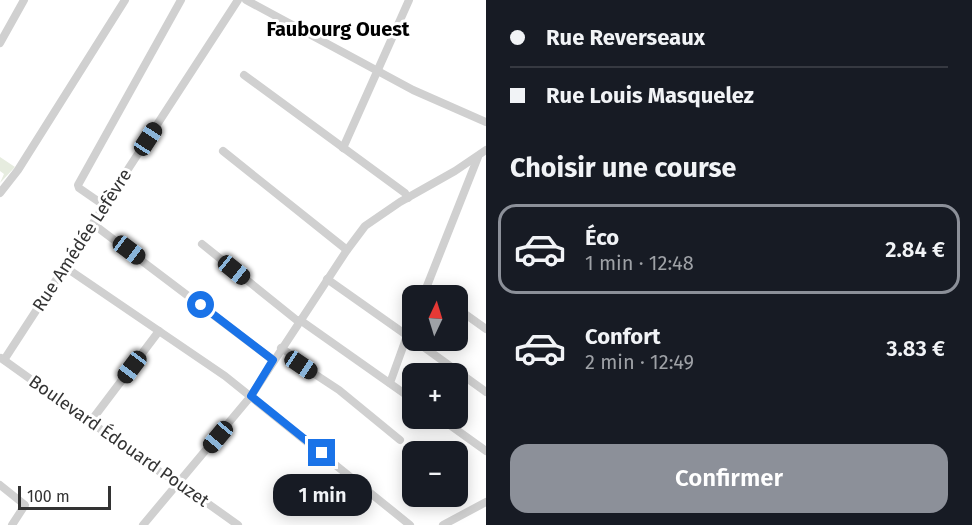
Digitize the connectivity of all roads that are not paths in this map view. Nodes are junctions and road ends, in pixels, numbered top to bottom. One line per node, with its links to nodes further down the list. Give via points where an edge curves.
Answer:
1 (24, 0): 7 (street)
2 (125, 0): 15 (street)
3 (181, 0): 17 (street, via 78,185)
4 (238, 0): 17 (street, Rue Amédée Lefèvre)
5 (246, 0): 8 (street)
6 (409, 0): 8 (street)
7 (0, 43)
8 (378, 72): 10 (street); 11 (street)
9 (244, 75): 11 (street)
10 (486, 122)
11 (343, 148): 16 (street)
12 (486, 150): 14 (street)
13 (223, 151): 20 (street)
14 (478, 156): 16 (street); 23 (street)
15 (1, 191)
16 (408, 198): 20 (street, via 371,221)
17 (105, 206): 18 (street, Rue Amédée Lefèvre)
18 (93, 224): 21 (street, Rue Amédée Lefèvre); 33 (street)
19 (202, 244): 25 (street)
20 (347, 250): 22 (street)
21 (64, 267): 27 (street); 32 (street, Rue Amédée Lefèvre)
22 (327, 279): 25 (street); 28 (street)
23 (428, 285)
24 (468, 316): 26 (street)
25 (299, 321): 29 (street); 34 (street)
26 (486, 329)
27 (159, 331): 37 (street); 38 (street)
28 (402, 333)
29 (281, 348): 33 (street); 40 (street)
30 (405, 351): 34 (street)
31 (428, 351): 36 (street)
32 (2, 358): 38 (street, Boulevard Édouard Pouzet)
33 (273, 360): 37 (street)
34 (390, 382): 35 (street)
35 (402, 391)
36 (486, 392)
37 (251, 396): 42 (street); 48 (street)
38 (91, 421): 42 (street, Boulevard Édouard Pouzet)
39 (455, 429): 41 (street)
40 (400, 440)
41 (486, 451)
42 (179, 483): 46 (street); 47 (street, Boulevard Édouard Pouzet)
43 (0, 485): 45 (street, via 25,505)
44 (486, 502): 49 (street)
45 (12, 525)
46 (143, 525)
47 (238, 525)
48 (410, 525)
49 (443, 525)

